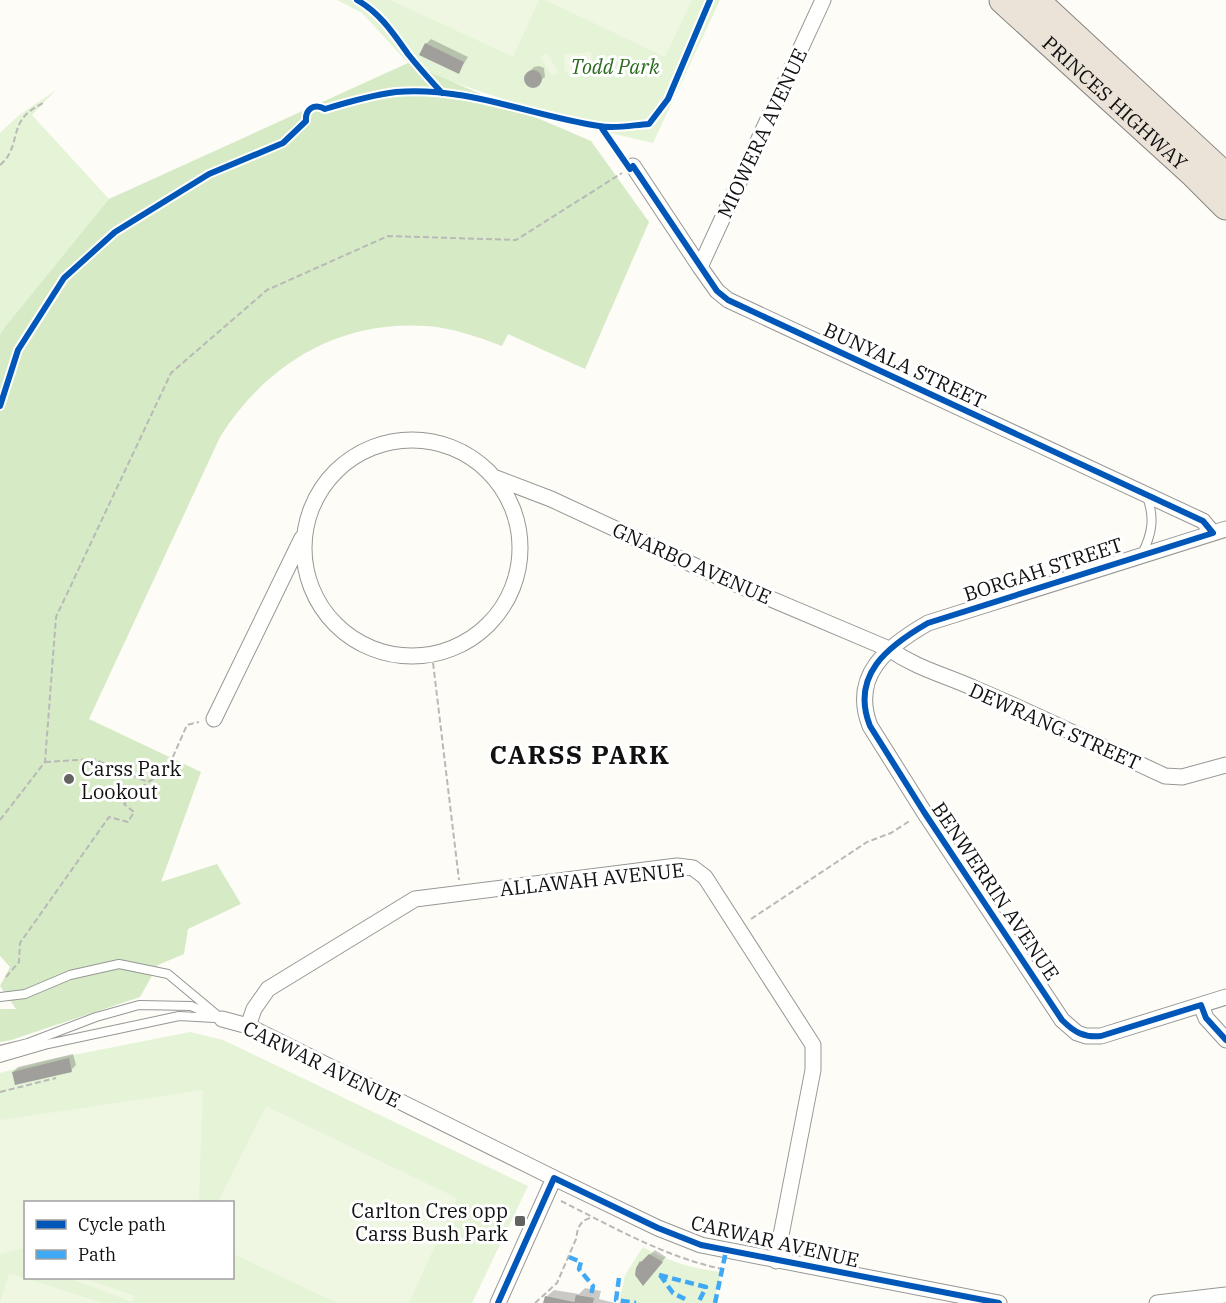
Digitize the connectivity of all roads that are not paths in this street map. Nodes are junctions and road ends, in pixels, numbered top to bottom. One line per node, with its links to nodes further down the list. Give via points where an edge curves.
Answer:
1 (823, 0): 7 (street, MIOWERA AVENUE)
2 (1003, 0): 6 (highway, PRINCES HIGHWAY)
3 (1035, 0): 5 (highway, PRINCES HIGHWAY)
4 (632, 167): 7 (street, BUNYALA STREET)
5 (1226, 177)
6 (1226, 206)
7 (700, 267): 9 (street, BUNYALA STREET, via 728,300)
8 (496, 478): 11 (street, GNARBO AVENUE, via 486,466 452,448 420,440 382,445 353,458 326,484); 11 (street, GNARBO AVENUE, via 511,504 519,536 514,583 488,624 463,643 432,654 397,655 366,645 338,625 311,589); 13 (street, GNARBO AVENUE)
9 (1147, 495): 10 (street, BUNYALA STREET); 12 (lane, via 1153,520)
10 (1220, 531): 12 (street, BORGAH STREET)
11 (303, 535): 14 (street, GNARBO AVENUE)
12 (1141, 555): 13 (street, BORGAH STREET, via 928,623)
13 (889, 649): 15 (street, DEWRANG STREET, via 933,674 974,688 1165,776 1178,778); 18 (street, BENWERRIN AVENUE, via 871,672 863,698 870,726 1069,1028 1086,1036 1101,1036)
14 (214, 719)
15 (1226, 765)
16 (0, 997): 19 (lane, via 25,994 70,975 119,964 168,974)
17 (1226, 997): 18 (street, BENWERRIN AVENUE)
18 (1201, 1005): 21 (street, via 1206,1018)
19 (222, 1019): 20 (street, CARWAR AVENUE); 22 (lane, CARWAR AVENUE, via 191,1006 139,1005); 23 (lane, CARWAR AVENUE, via 179,1016)
20 (248, 1026): 24 (street, CARWAR AVENUE); 25 (street, ALLAWAH AVENUE, via 268,989 415,899 677,866 693,868 705,876 814,1051)
21 (1226, 1040)
22 (0, 1050)
23 (0, 1058)
24 (554, 1178): 25 (street, CARWAR AVENUE, via 701,1245); 28 (street)
25 (776, 1261): 27 (street, CARWAR AVENUE)
26 (1226, 1295): 30 (street)
27 (928, 1297): 29 (street, CARWAR AVENUE)
28 (498, 1303)
29 (999, 1303)
30 (1157, 1303)

